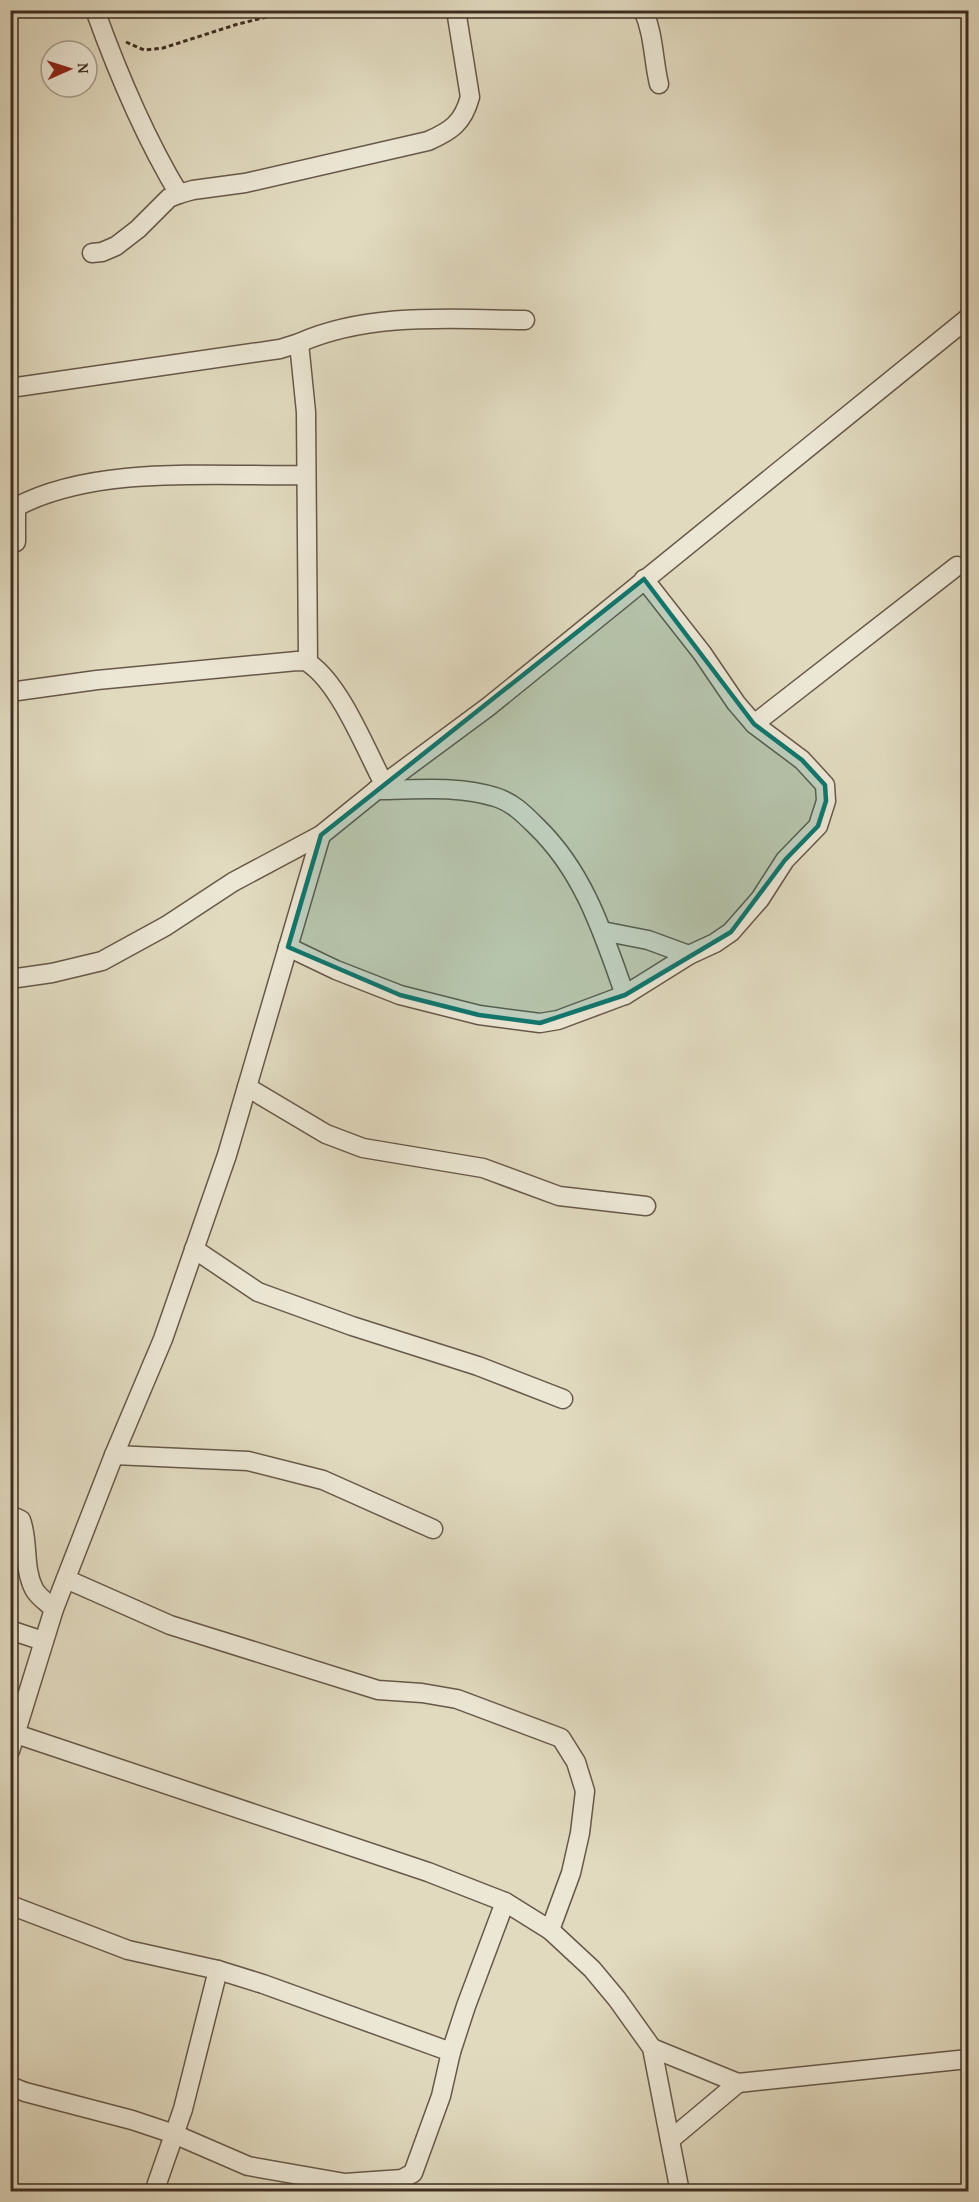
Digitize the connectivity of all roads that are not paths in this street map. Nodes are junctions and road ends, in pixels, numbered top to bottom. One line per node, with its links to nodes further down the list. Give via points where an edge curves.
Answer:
1 (96, 10): 5 (street, via 146,135)
2 (456, 10): 5 (street, via 470,97 466,111 446,134 245,183)
3 (643, 10): 4 (street, via 650,24)
4 (659, 84)
5 (179, 194): 6 (street, via 169,198 116,246)
6 (92, 253)
7 (969, 318): 14 (street)
8 (525, 320): 9 (street, via 385,321 338,329)
9 (299, 343): 10 (street, via 280,349); 11 (street, via 306,403)
10 (10, 388)
11 (306, 475): 12 (street, via 114,479 39,495 16,507); 15 (street)
12 (16, 542)
13 (957, 566): 17 (street)
14 (644, 579): 17 (street); 18 (street, via 488,707)
15 (308, 662): 16 (street, via 97,680); 18 (street, via 341,702)
16 (10, 692)
17 (754, 724): 22 (street, via 802,759 825,785 826,801 818,826 785,860 746,916 715,944)
18 (380, 787): 19 (street); 20 (street, via 474,791 516,806 569,863)
19 (321, 835): 21 (street); 23 (street, via 233,882 166,926 102,961)
20 (602, 931): 22 (street, via 648,940); 24 (street)
21 (288, 946): 24 (street, via 400,995 479,1015 540,1023); 25 (street)
22 (688, 955): 24 (street)
23 (10, 979)
24 (625, 995)
25 (247, 1087): 26 (street, via 326,1134 363,1148 483,1168 559,1196); 27 (street)
26 (646, 1206)
27 (194, 1249): 28 (street, via 258,1292 478,1366); 29 (street, via 163,1339)
28 (563, 1400)
29 (114, 1455): 31 (street, via 248,1461 323,1480); 32 (street)
30 (10, 1515): 33 (street, via 21,1520 25,1530 28,1573 35,1591)
31 (433, 1529)
32 (66, 1579): 33 (street); 39 (street, via 170,1624 378,1690 457,1699 561,1738 576,1762 585,1791 571,1873)
33 (54, 1609): 35 (street)
34 (10, 1630): 35 (street)
35 (43, 1641): 36 (street)
36 (13, 1743): 37 (street, via 428,1872)
37 (504, 1902): 39 (street); 42 (street)
38 (10, 1905): 40 (street, via 128,1950)
39 (550, 1930): 41 (street, via 592,1968)
40 (218, 1970): 42 (street); 46 (street)
41 (652, 2048): 44 (street); 47 (street)
42 (451, 2052): 46 (street, via 441,2097 413,2173 402,2179 345,2183 248,2166)
43 (969, 2059): 44 (street)
44 (738, 2083): 47 (street)
45 (10, 2086): 46 (street)
46 (174, 2134): 48 (street)
47 (670, 2140): 49 (street)
48 (154, 2192)
49 (680, 2192)

